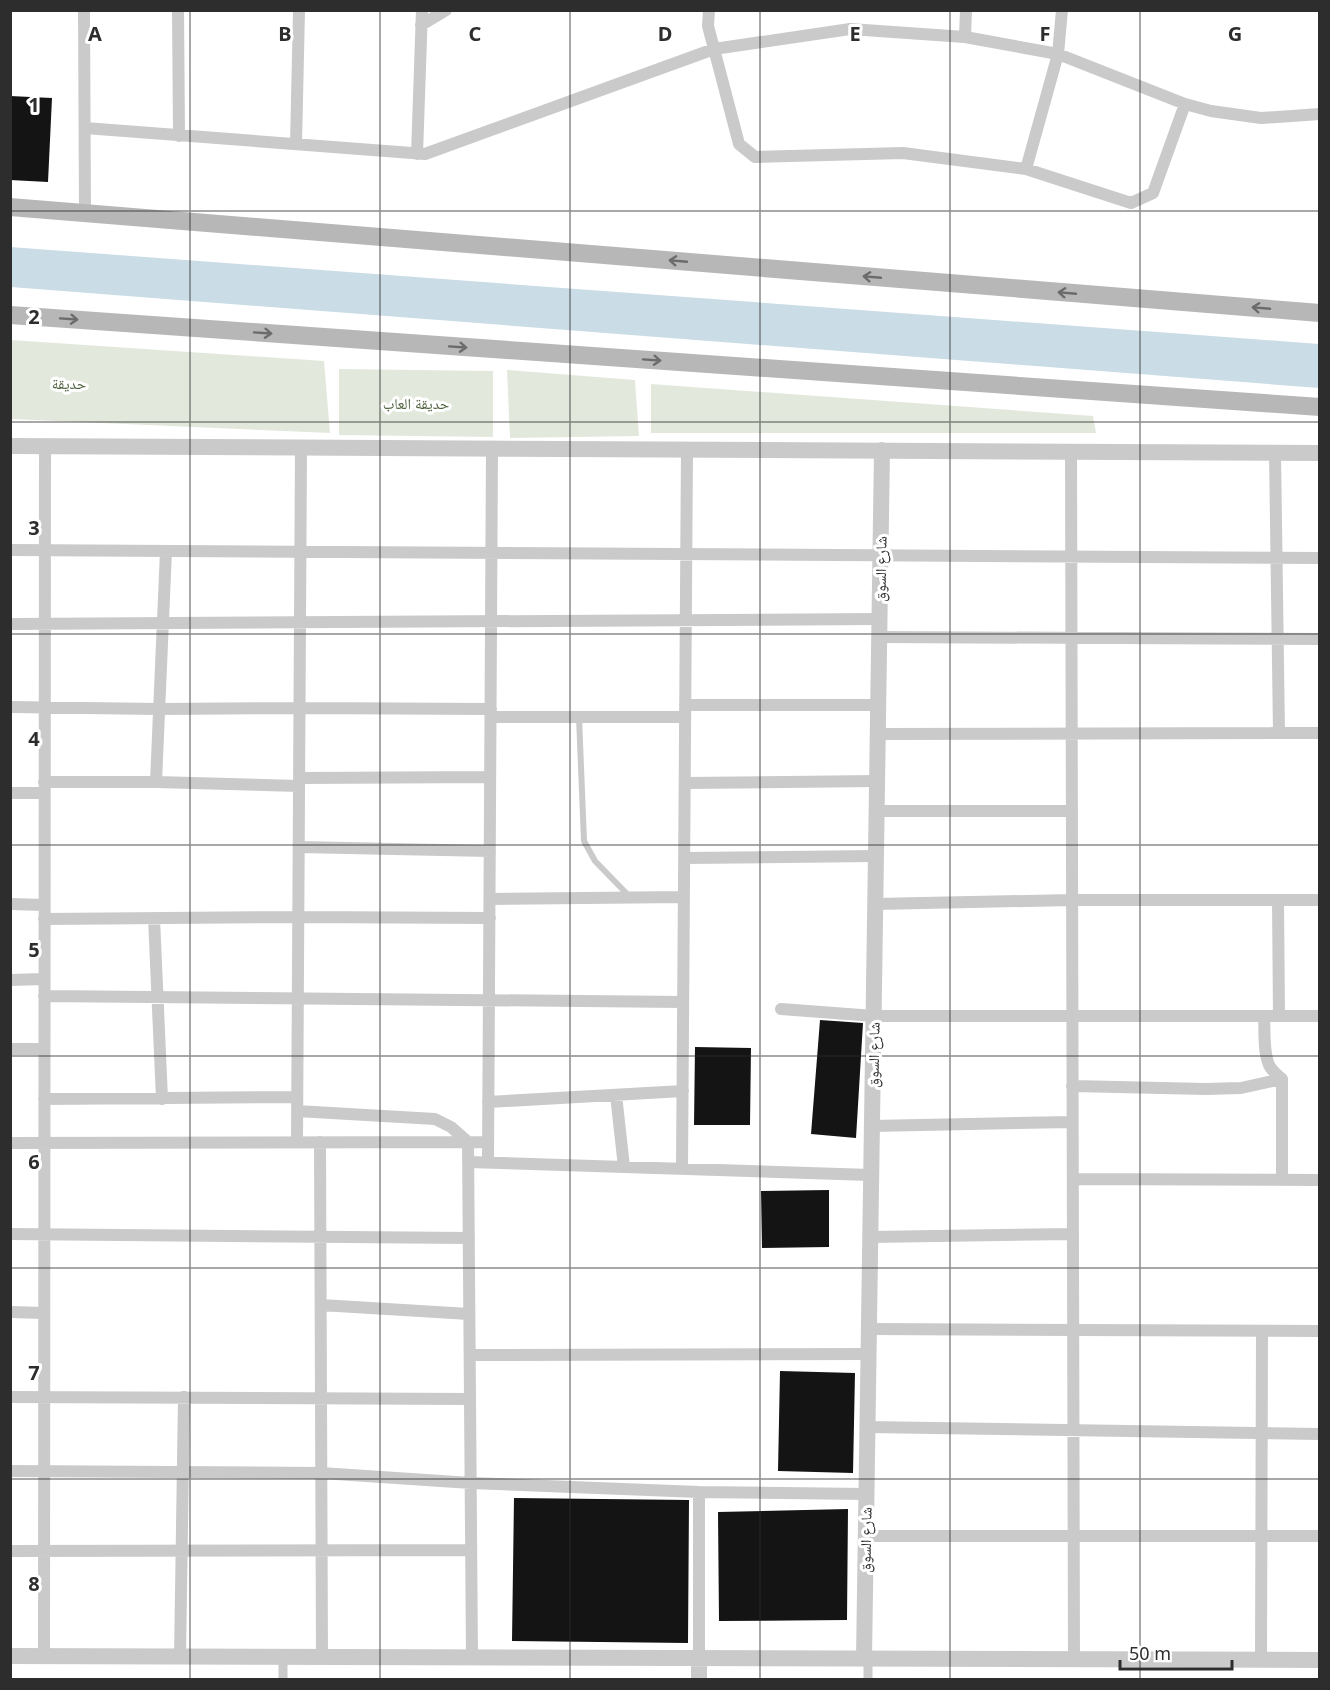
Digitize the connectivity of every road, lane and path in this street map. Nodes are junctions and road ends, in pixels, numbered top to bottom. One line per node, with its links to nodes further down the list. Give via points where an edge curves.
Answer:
1 (84, 10): 15 (street)
2 (178, 10): 16 (street)
3 (299, 10): 17 (street)
4 (422, 10): 9 (street)
5 (446, 10): 9 (street)
6 (709, 10): 11 (street, via 708,26)
7 (966, 10): 10 (street)
8 (1062, 10): 12 (street)
9 (421, 25): 18 (street)
10 (965, 37): 11 (street, via 850,29); 12 (street)
11 (714, 49): 18 (street); 19 (street, via 739,144 755,157 903,153)
12 (1058, 54): 13 (street); 19 (street)
13 (1185, 104): 14 (street, via 1261,118); 19 (street, via 1153,193 1131,203)
14 (1320, 114)
15 (85, 128): 16 (street); 21 (street)
16 (179, 136): 17 (street)
17 (296, 144): 18 (street)
18 (417, 154)
19 (1026, 169)
20 (10, 207): 21 (main road)
21 (85, 214): 22 (main road, one-way to 21)
22 (1320, 313)
23 (10, 315): 24 (main road, one-way to 24)
24 (1320, 407)
25 (10, 446): 26 (street)
26 (45, 446): 27 (street); 35 (street)
27 (301, 447): 28 (street); 37 (street)
28 (492, 448): 29 (street); 38 (street)
29 (687, 449): 30 (street); 39 (street)
30 (882, 450): 31 (street); 40 (street, شارع السوق)
31 (1071, 451): 32 (street); 41 (street)
32 (1275, 452): 33 (street); 42 (street)
33 (1320, 453)
34 (10, 550): 35 (street)
35 (45, 550): 36 (street); 50 (street)
36 (166, 551): 37 (street); 48 (street)
37 (301, 552): 38 (street); 47 (street)
38 (492, 553): 39 (street); 46 (street)
39 (686, 554): 40 (street); 45 (street)
40 (880, 555): 41 (street); 44 (street, شارع السوق)
41 (1071, 556): 42 (street); 52 (street)
42 (1277, 558): 43 (street); 53 (street)
43 (1320, 558)
44 (879, 619): 45 (street); 51 (street, شارع السوق)
45 (686, 620): 46 (street); 60 (street)
46 (491, 621): 47 (street); 61 (street)
47 (300, 622): 48 (street); 58 (street)
48 (162, 623): 50 (street); 59 (street)
49 (10, 624): 50 (street)
50 (44, 624): 57 (street)
51 (879, 637): 52 (street); 55 (street, شارع السوق)
52 (1071, 638): 53 (street); 63 (street)
53 (1278, 638): 54 (street); 64 (street)
54 (1320, 639)
55 (878, 705): 60 (street); 66 (street, شارع السوق)
56 (10, 707): 57 (street)
57 (44, 707): 59 (street); 72 (street)
58 (300, 708): 59 (street); 61 (street); 70 (street)
59 (159, 710): 69 (street)
60 (685, 711): 62 (street); 71 (street)
61 (491, 713): 62 (street); 67 (street)
62 (579, 717): 80 (lane, via 584,841 595,861)
63 (1071, 733): 64 (street); 66 (street); 75 (street)
64 (1279, 733): 65 (street)
65 (1320, 733)
66 (878, 734): 68 (street, شارع السوق)
67 (490, 777): 70 (street); 77 (street)
68 (877, 781): 71 (street); 74 (street, شارع السوق)
69 (156, 782): 70 (street); 72 (street)
70 (299, 782): 76 (street)
71 (685, 783): 79 (street)
72 (44, 787): 73 (street); 88 (street)
73 (10, 793)
74 (877, 811): 75 (street); 78 (street, شارع السوق)
75 (1072, 811): 83 (street)
76 (299, 847): 77 (street); 89 (street)
77 (490, 851): 82 (street)
78 (876, 856): 79 (street); 87 (street, شارع السوق)
79 (684, 858): 81 (street)
80 (631, 897): 81 (street); 82 (street)
81 (684, 897): 99 (street)
82 (490, 898): 91 (street)
83 (1072, 900): 84 (street); 87 (street); 102 (street)
84 (1278, 900): 85 (street); 104 (street)
85 (1320, 900)
86 (10, 904): 88 (street)
87 (875, 904): 101 (street, شارع السوق)
88 (44, 905): 92 (street)
89 (298, 917): 90 (street); 91 (street); 97 (street)
90 (154, 918): 92 (street); 96 (street)
91 (490, 918): 98 (street)
92 (44, 919): 93 (street)
93 (44, 979): 94 (street); 95 (street)
94 (10, 980)
95 (44, 996): 96 (street); 107 (street)
96 (158, 997): 97 (street); 113 (street)
97 (298, 998): 98 (street); 112 (street)
98 (489, 1000): 99 (street); 115 (street)
99 (683, 1002): 110 (street)
100 (781, 1009): 101 (street)
101 (874, 1016): 102 (street); 118 (street, شارع السوق)
102 (1072, 1016): 103 (street); 109 (street)
103 (1264, 1016): 104 (street); 108 (street, via 1269,1065)
104 (1279, 1016): 105 (street)
105 (1320, 1016)
106 (10, 1049): 107 (street)
107 (44, 1049): 114 (street)
108 (1282, 1079): 109 (street, via 1241,1088); 131 (street)
109 (1072, 1086): 117 (street)
110 (682, 1091): 111 (street); 128 (street)
111 (616, 1095): 115 (street); 127 (street)
112 (297, 1097): 113 (street); 116 (street)
113 (162, 1099): 114 (street)
114 (44, 1100): 124 (street)
115 (488, 1102): 122 (street)
116 (297, 1111): 119 (street); 121 (street, via 435,1119)
117 (1072, 1122): 118 (street); 130 (street)
118 (872, 1126): 129 (street, شارع السوق)
119 (297, 1142): 120 (street); 124 (street)
120 (320, 1142): 121 (street); 136 (street)
121 (468, 1142): 122 (street); 125 (street)
122 (488, 1142): 126 (street)
123 (10, 1143): 124 (street)
124 (44, 1143): 134 (street)
125 (468, 1162): 126 (street); 138 (street)
126 (488, 1162): 127 (street)
127 (624, 1167): 128 (street)
128 (682, 1168): 129 (street)
129 (871, 1175): 137 (street, شارع السوق)
130 (1072, 1179): 131 (street); 135 (street)
131 (1282, 1180): 132 (street)
132 (1320, 1180)
133 (10, 1234): 134 (street)
134 (44, 1234): 136 (street); 141 (street)
135 (1073, 1234): 137 (street); 144 (street)
136 (321, 1237): 138 (street); 139 (street)
137 (870, 1237): 143 (street, شارع السوق)
138 (469, 1238): 142 (street)
139 (321, 1305): 142 (street); 152 (street)
140 (10, 1312): 141 (street)
141 (44, 1313): 150 (street)
142 (469, 1314): 148 (street)
143 (869, 1329): 144 (street); 147 (street, شارع السوق)
144 (1073, 1330): 145 (street); 155 (street)
145 (1262, 1331): 146 (street); 156 (street)
146 (1320, 1331)
147 (869, 1354): 148 (street); 154 (street, شارع السوق)
148 (470, 1355): 153 (street)
149 (10, 1397): 150 (street)
150 (44, 1397): 151 (street); 158 (street)
151 (184, 1397): 152 (street); 160 (street)
152 (321, 1398): 153 (street); 161 (street)
153 (470, 1399): 162 (street)
154 (867, 1427): 155 (street); 164 (street, شارع السوق)
155 (1073, 1430): 156 (street); 166 (street)
156 (1261, 1433): 157 (street); 167 (street)
157 (1320, 1434)
158 (44, 1471): 159 (street); 160 (street); 172 (street)
159 (10, 1472)
160 (182, 1472): 161 (street); 173 (street)
161 (321, 1473): 162 (street); 169 (street)
162 (471, 1483): 163 (street); 170 (street)
163 (699, 1492): 164 (street); 180 (street)
164 (866, 1494): 165 (street, شارع السوق)
165 (865, 1536): 166 (street); 181 (street, شارع السوق)
166 (1073, 1536): 167 (street); 182 (street)
167 (1261, 1536): 168 (street); 183 (street)
168 (1320, 1536)
169 (322, 1550): 170 (street); 173 (street); 178 (street)
170 (471, 1550): 179 (street)
171 (10, 1551): 172 (street)
172 (44, 1551): 173 (street); 175 (street)
173 (181, 1551): 176 (street)
174 (10, 1656): 175 (street)
175 (44, 1656): 176 (street)
176 (180, 1657): 177 (street)
177 (283, 1657): 178 (street); 185 (street)
178 (322, 1657): 179 (street)
179 (472, 1658): 180 (street)
180 (699, 1658): 181 (street); 186 (street)
181 (866, 1659): 182 (street); 187 (street)
182 (1074, 1660): 183 (street)
183 (1261, 1660): 184 (street)
184 (1320, 1660)
185 (283, 1680)
186 (699, 1680)
187 (868, 1680)

